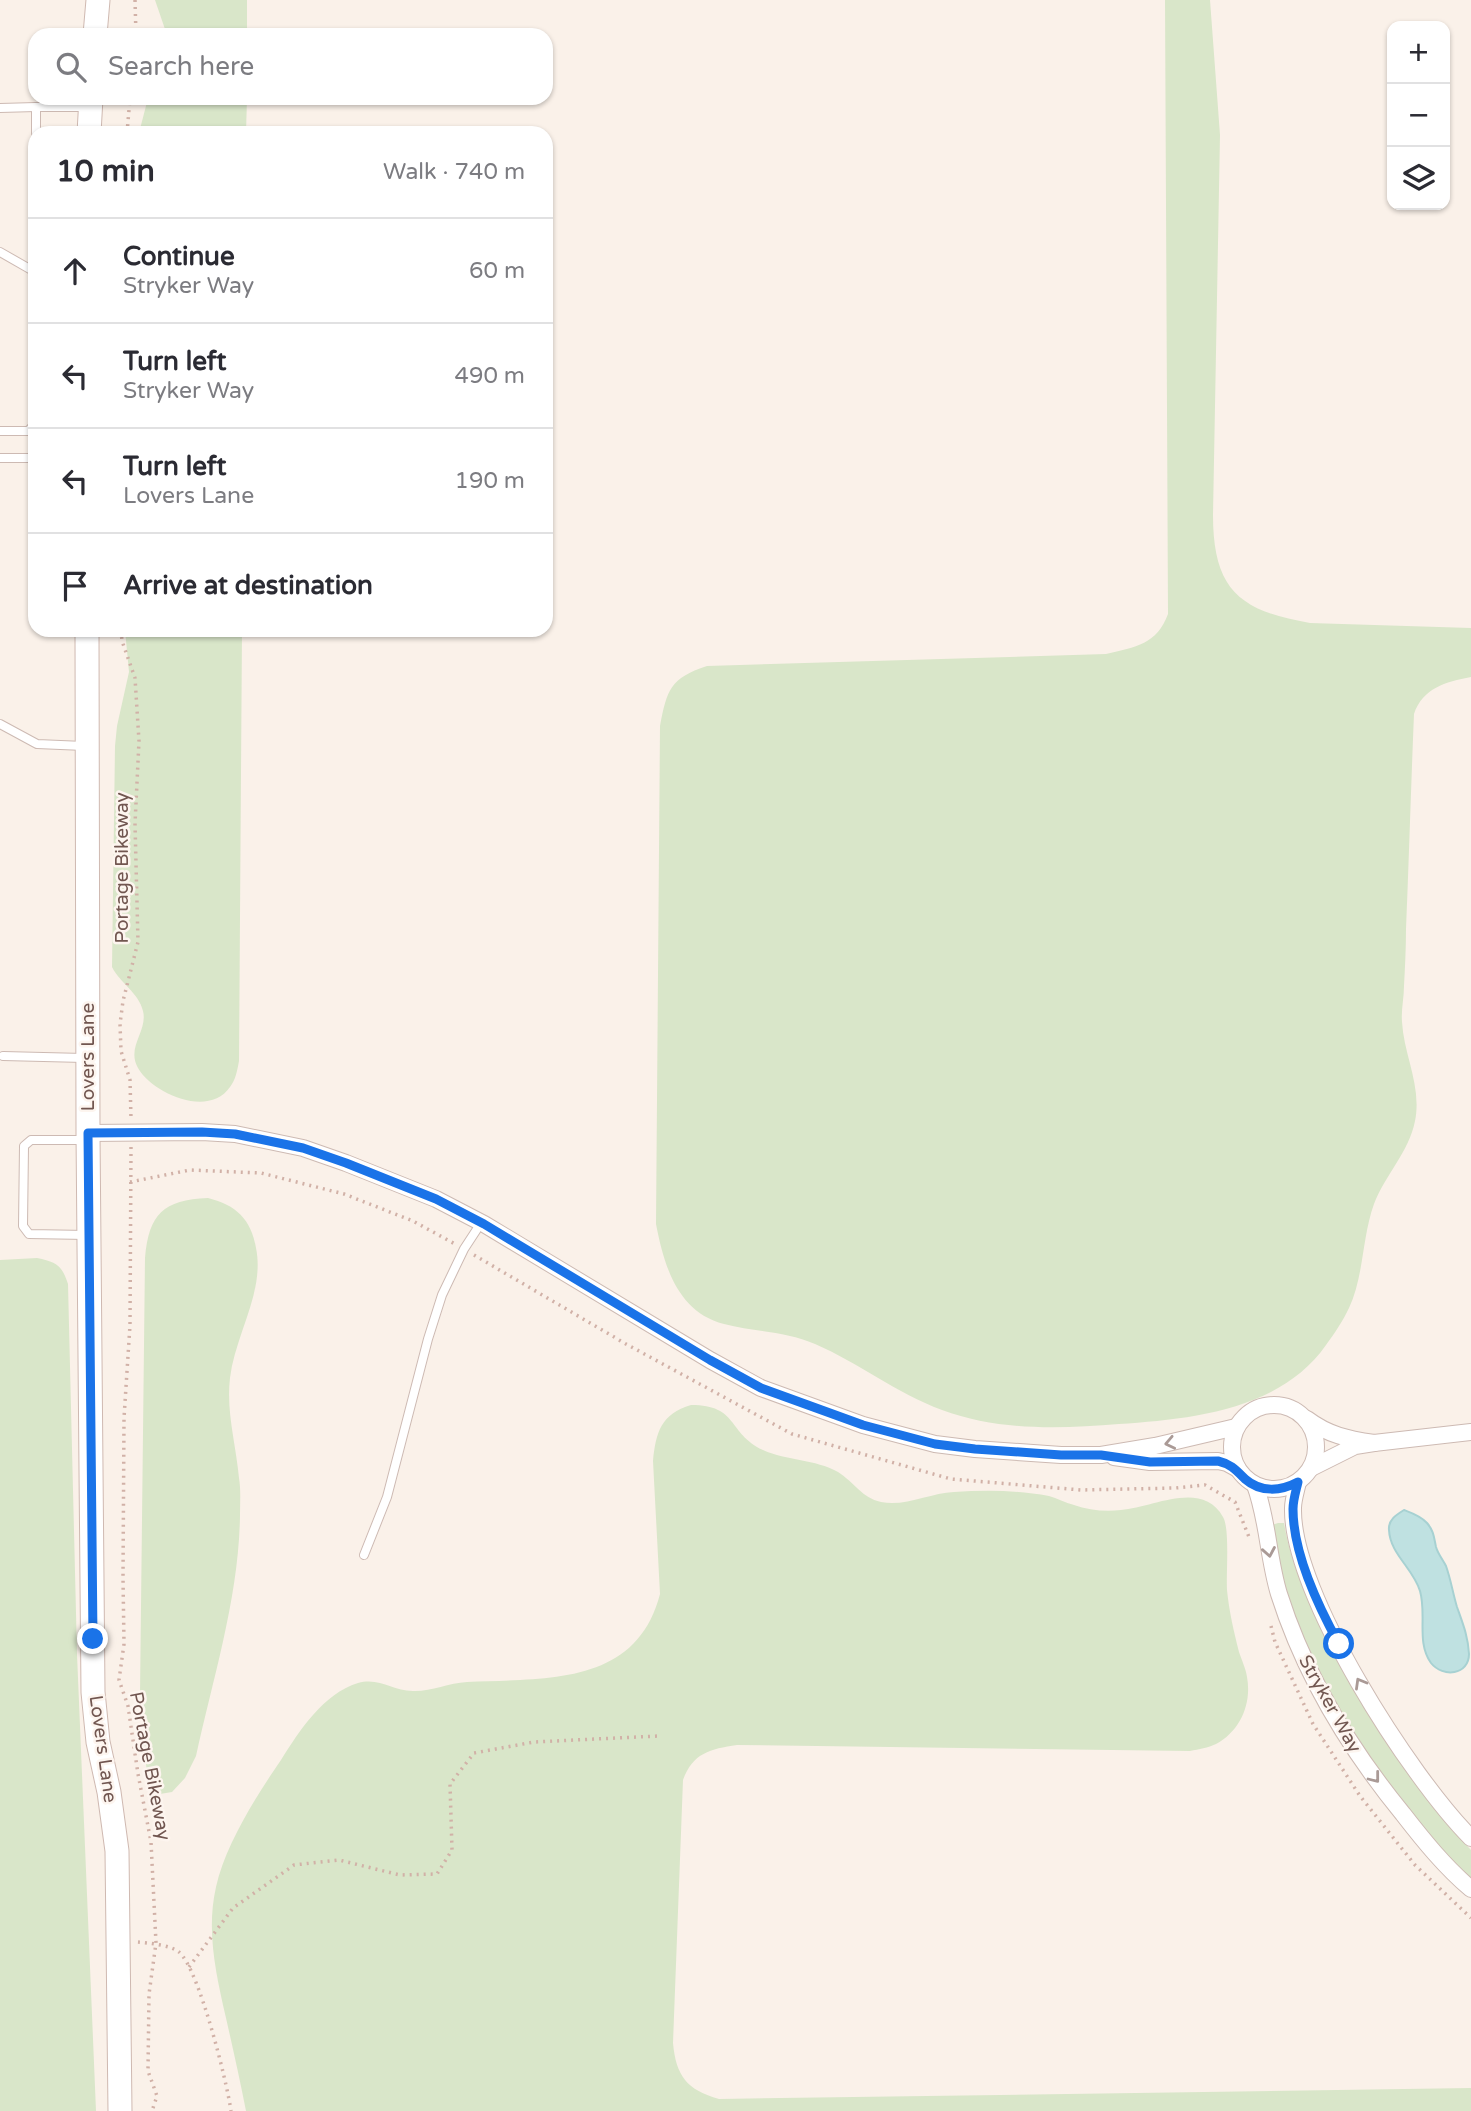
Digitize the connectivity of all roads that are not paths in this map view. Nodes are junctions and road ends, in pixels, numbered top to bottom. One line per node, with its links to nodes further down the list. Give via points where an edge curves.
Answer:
1 (98, 0): 2 (street)
2 (96, 28)
3 (64, 105): 6 (lane)
4 (91, 105): 8 (street)
5 (0, 107): 6 (lane)
6 (36, 107): 7 (lane)
7 (36, 126)
8 (89, 126)
9 (0, 252): 10 (lane)
10 (28, 268)
11 (28, 431): 12 (lane)
12 (0, 432)
13 (0, 458): 14 (lane)
14 (28, 458)
15 (87, 637): 17 (street, Lovers Lane)
16 (0, 724): 17 (lane, via 37,744)
17 (87, 746): 19 (street, Lovers Lane)
18 (3, 1056): 19 (lane)
19 (88, 1058): 20 (street, Lovers Lane)
20 (88, 1136): 21 (street, via 202,1132 263,1138 346,1163 436,1199); 22 (street, Lovers Lane); 22 (lane, via 31,1140 24,1146 23,1226 29,1234)
21 (481, 1223): 27 (street, via 710,1360 802,1404 935,1444); 32 (lane, via 442,1295 387,1497)
22 (89, 1235): 35 (street, Lovers Lane, via 93,1692 117,1851)
23 (1305, 1418): 24 (street, via 1282,1405 1268,1405 1244,1416); 26 (street, via 1342,1438); 28 (street, via 1316,1442)
24 (1236, 1427): 27 (street, one-way to 27); 29 (street, via 1232,1456)
25 (1471, 1432): 26 (street)
26 (1374, 1443): 28 (street, via 1355,1446)
27 (1101, 1455): 29 (street, via 1150,1462 1218,1461)
28 (1311, 1468): 30 (street)
29 (1238, 1469): 31 (street)
30 (1298, 1482): 31 (street, via 1278,1490); 33 (street, Stryker Way, one-way to 30, via 1389,1730 1327,1623 1300,1552 1293,1508)
31 (1255, 1485): 34 (street, Stryker Way, one-way to 34, via 1278,1592 1319,1691 1374,1777 1435,1854)
32 (364, 1555)
33 (1471, 1838)
34 (1471, 1889)
35 (120, 2111)

